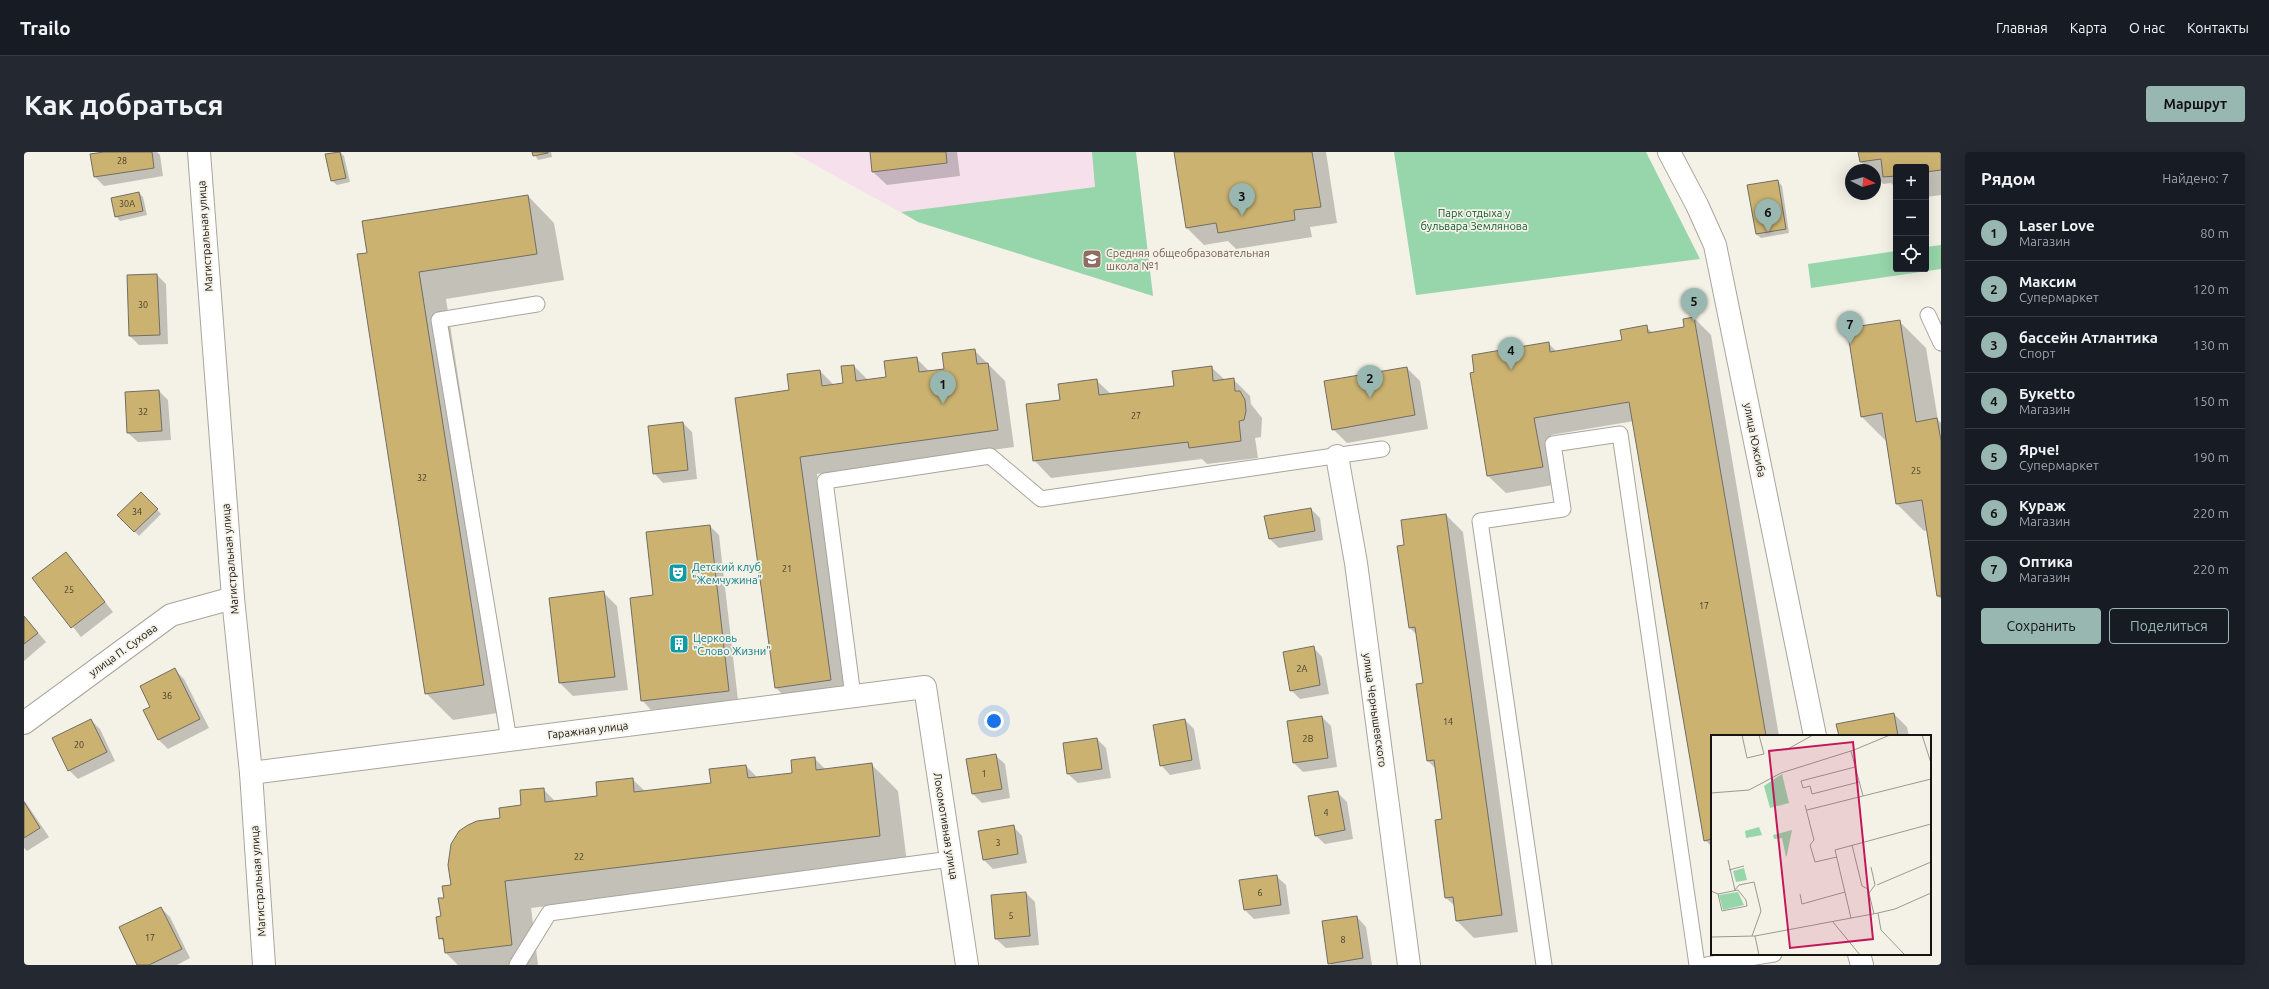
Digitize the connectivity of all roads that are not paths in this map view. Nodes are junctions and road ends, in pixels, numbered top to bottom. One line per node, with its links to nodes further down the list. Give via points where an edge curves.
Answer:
1 (199, 152): 8 (street, Магистральная улица)
2 (1669, 152): 12 (street, улица Южсиба, via 1715,245)
3 (537, 304): 13 (lane, via 439,320)
4 (1928, 315): 5 (lane)
5 (1941, 343)
6 (1382, 449): 7 (lane)
7 (1337, 456): 10 (lane, via 1041,499 990,456 825,480); 21 (street, улица Чернышевского, via 1356,563)
8 (233, 598): 11 (street, улица П. Сухова, via 171,615); 14 (street, Магистральная улица)
9 (925, 687): 10 (street, Гаражная улица); 15 (street, Локомотивная улица)
10 (853, 696): 13 (street, Гаражная улица)
11 (24, 723)
12 (1815, 735)
13 (509, 740): 14 (street, Гаражная улица)
14 (251, 773): 18 (street, Магистральная улица)
15 (951, 858): 19 (lane, via 548,913); 20 (street, Локомотивная улица)
16 (1768, 955): 24 (lane)
17 (1859, 955): 25 (street)
18 (264, 965)
19 (517, 965)
20 (967, 965)
21 (1409, 965)
22 (1544, 965): 23 (lane, via 1480,521 1563,509 1553,444 1620,434)
23 (1697, 965)
24 (1707, 965)
25 (1862, 965)

